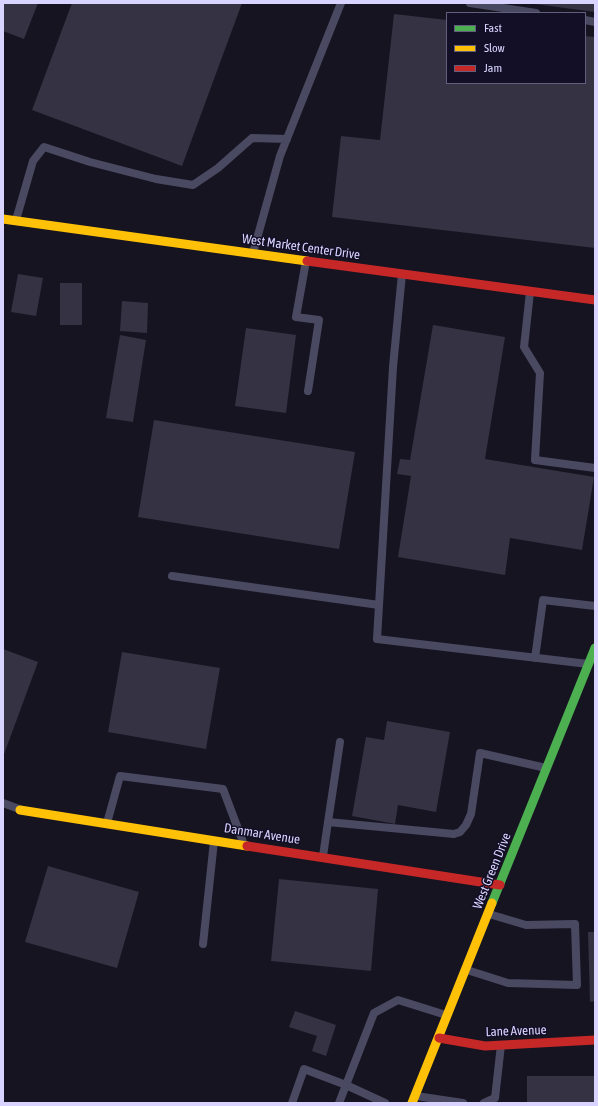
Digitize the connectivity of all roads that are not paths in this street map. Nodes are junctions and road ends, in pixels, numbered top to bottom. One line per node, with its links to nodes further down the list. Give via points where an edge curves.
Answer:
1 (341, 3): 4 (lane)
2 (470, 3): 3 (lane)
3 (529, 12)
4 (287, 139): 6 (lane, via 252,138 218,168 193,185 156,179 44,147 33,161); 7 (lane)
5 (3, 219): 6 (main road, West Market Center Drive)
6 (16, 220): 7 (main road, West Market Center Drive)
7 (253, 253): 8 (main road, West Market Center Drive)
8 (306, 260): 9 (main road, West Market Center Drive); 12 (lane, via 296,317 320,320)
9 (402, 274): 10 (main road, West Market Center Drive); 15 (lane)
10 (530, 291): 11 (main road, West Market Center Drive); 13 (lane, via 524,347 540,373 535,460)
11 (595, 300)
12 (308, 390)
13 (595, 468)
14 (172, 576): 15 (lane)
15 (379, 605): 18 (lane, via 377,639)
16 (595, 606): 18 (lane, via 543,600)
17 (595, 648): 19 (main road, West Green Drive)
18 (535, 658): 19 (lane)
19 (589, 664): 21 (main road, West Green Drive)
20 (340, 742): 24 (lane)
21 (547, 768): 24 (lane, via 480,752 471,814 466,825 454,834); 29 (main road, West Green Drive)
22 (3, 803): 23 (lane)
23 (20, 810): 25 (main road, Danmar Avenue)
24 (328, 822): 28 (lane)
25 (107, 823): 26 (main road, Danmar Avenue); 27 (lane, via 120,776 224,789)
26 (214, 840): 27 (main road, Danmar Avenue); 31 (lane)
27 (244, 845): 28 (main road, Danmar Avenue)
28 (323, 857): 29 (main road, Danmar Avenue)
29 (500, 885): 30 (main road, West Green Drive)
30 (488, 914): 32 (main road, West Green Drive); 32 (lane, via 526,925 575,924 577,985 508,983)
31 (203, 944)
32 (466, 970): 33 (main road, West Green Drive)
33 (448, 1016): 34 (main road, West Green Drive); 37 (lane, via 398,1000 374,1013)
34 (439, 1038): 36 (main road, Lane Avenue, via 485,1046); 38 (main road, West Green Drive)
35 (595, 1040): 36 (main road, Lane Avenue)
36 (501, 1045): 43 (lane, via 495,1098)
37 (346, 1085): 39 (lane, via 304,1069); 40 (lane); 41 (lane)
38 (414, 1099): 42 (lane)
39 (292, 1103)
40 (339, 1103)
41 (384, 1103)
42 (463, 1103)
43 (484, 1103)

